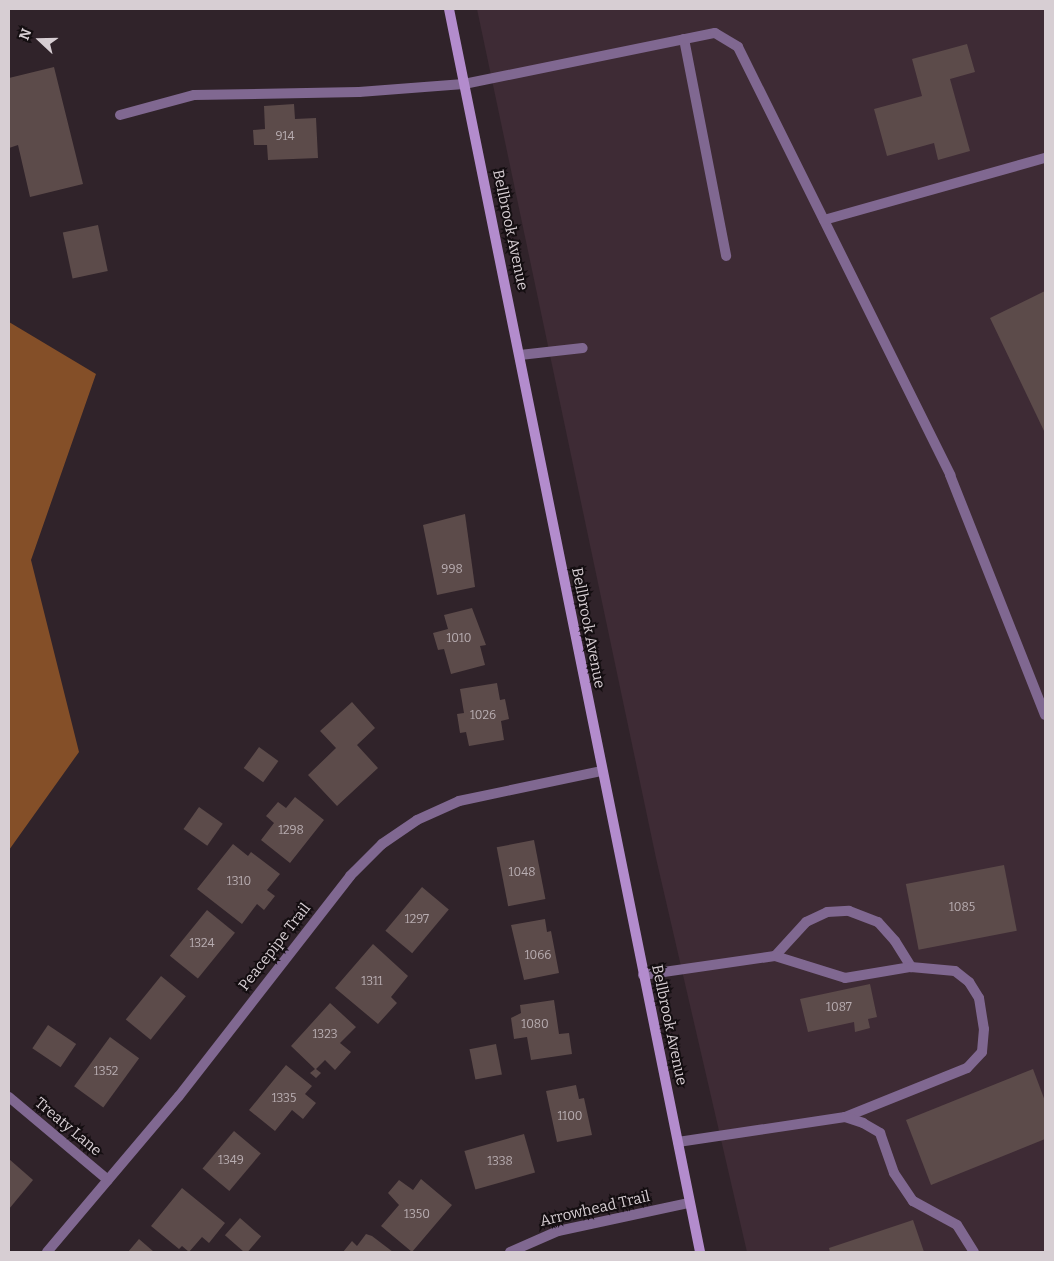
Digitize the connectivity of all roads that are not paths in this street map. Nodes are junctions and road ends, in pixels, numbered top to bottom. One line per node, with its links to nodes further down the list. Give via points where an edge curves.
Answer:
1 (449, 9): 3 (street, Bellbrook Avenue)
2 (684, 39): 3 (street); 6 (street, via 715,33 738,47); 7 (street)
3 (464, 84): 4 (street, via 359,92 194,95); 9 (street, Bellbrook Avenue)
4 (120, 115)
5 (1045, 158): 6 (street)
6 (824, 220): 10 (street, via 950,474)
7 (726, 256)
8 (583, 348): 9 (street)
9 (520, 355): 11 (street, Bellbrook Avenue)
10 (1045, 715)
11 (601, 771): 14 (street, Bellbrook Avenue); 18 (street, Peacepipe Trail, via 459,801 417,820 382,844 350,876 179,1096)
12 (774, 956): 13 (street, via 845,978); 13 (street, via 806,922 827,912 849,911 878,922); 14 (street)
13 (911, 967): 16 (street, via 955,972 969,982 979,998 984,1029 982,1052 967,1068)
14 (643, 975): 17 (street, Bellbrook Avenue)
15 (9, 1097): 18 (street, Treaty Lane)
16 (845, 1117): 17 (street); 23 (street, via 880,1133 894,1173 912,1200 957,1225)
17 (678, 1142): 19 (street, Bellbrook Avenue)
18 (108, 1180): 20 (street, Peacepipe Trail)
19 (689, 1203): 21 (street, Arrowhead Trail, via 558,1231); 22 (street, Bellbrook Avenue)
20 (47, 1252)
21 (510, 1252)
22 (700, 1252)
23 (974, 1252)

